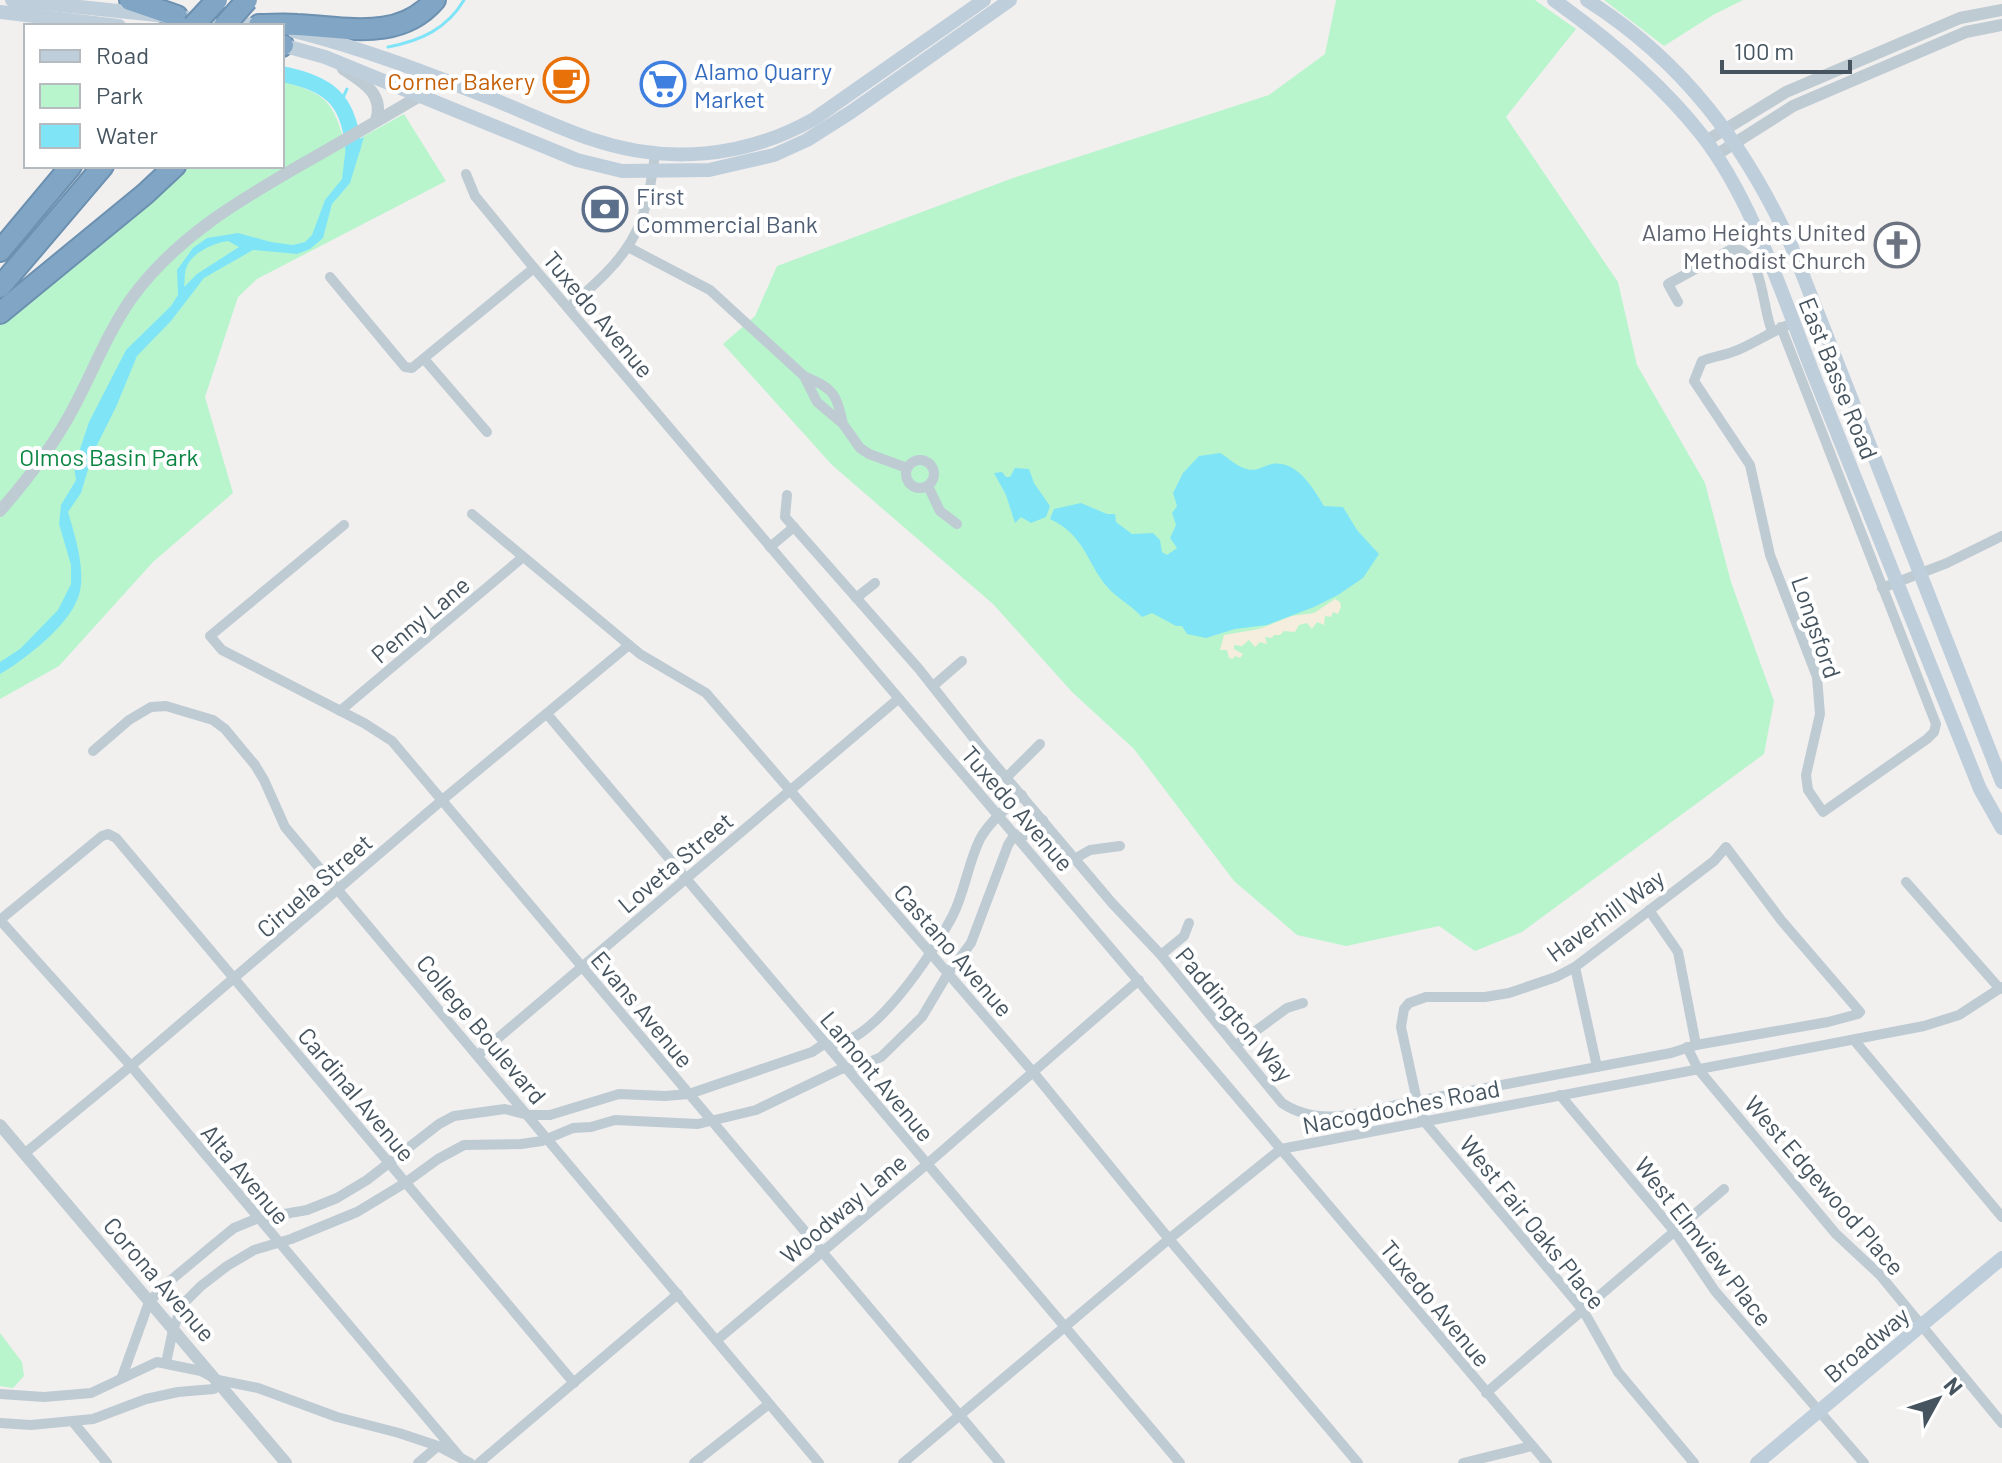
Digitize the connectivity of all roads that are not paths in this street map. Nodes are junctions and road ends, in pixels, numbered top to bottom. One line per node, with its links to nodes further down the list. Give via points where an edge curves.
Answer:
1 (12, 0): 13 (main road)
2 (130, 0): 14 (highway)
3 (200, 0): 14 (highway)
4 (217, 0): 14 (highway, bridge)
5 (247, 0): 17 (highway, bridge)
6 (435, 0): 18 (highway, via 394,27)
7 (984, 0): 28 (main road)
8 (1010, 0): 28 (main road)
9 (1554, 0): 31 (main road, East Basse Road, via 1663,91)
10 (1587, 0): 30 (main road, East Basse Road, via 1659,55)
11 (2002, 10): 21 (street, via 1960,18)
12 (0, 12): 13 (main road)
13 (68, 13): 14 (main road, via 107,10); 15 (main road)
14 (183, 23): 16 (main road)
15 (107, 24)
16 (209, 24)
17 (226, 24)
18 (284, 25)
19 (2002, 25): 24 (street, via 1966,32)
20 (284, 30): 26 (main road)
21 (1925, 34): 24 (street); 30 (street, via 1786,92)
22 (284, 37): 26 (main road, via 421,82)
23 (284, 46): 25 (main road)
24 (1927, 50): 32 (street, via 1793,106)
25 (325, 57): 27 (main road); 29 (street, via 370,89 379,104)
26 (445, 81): 27 (street); 33 (main road, via 590,139)
27 (420, 96): 29 (street); 38 (main road, via 577,160 622,171)
28 (847, 107): 33 (main road, via 752,146 704,154); 38 (main road, via 790,148 747,163)
29 (375, 122): 56 (street, via 231,207 166,258 131,299 41,462)
30 (1726, 129): 31 (street); 32 (main road, East Basse Road)
31 (1706, 141): 34 (main road, East Basse Road)
32 (1736, 143): 34 (street); 64 (main road, East Basse Road, via 1791,245)
33 (655, 154): 38 (street)
34 (1716, 155): 48 (main road, East Basse Road, via 1749,218)
35 (69, 168): 41 (highway)
36 (101, 168): 44 (highway)
37 (173, 168): 47 (highway)
38 (653, 171): 40 (street, via 647,209)
39 (466, 174): 42 (street, Tuxedo Avenue, via 475,196)
40 (628, 247): 46 (street); 50 (street, via 710,290)
41 (0, 251)
42 (534, 268): 46 (street, Tuxedo Avenue); 49 (street)
43 (330, 277): 49 (street, via 405,367)
44 (0, 287)
45 (1678, 302): 48 (street, via 1668,284 1730,250 1740,250 1753,261 1764,312)
46 (568, 308): 62 (street, Tuxedo Avenue)
47 (0, 313)
48 (1782, 327): 65 (main road, East Basse Road); 67 (street, Longsford); 67 (street, Longsford, via 1729,354 1702,361 1694,381 1750,465 1770,555 1817,677 1820,714 1806,775 1808,790 1823,812 1936,728)
49 (425, 360): 52 (street)
50 (804, 376): 51 (street, via 817,402); 51 (street, via 833,392)
51 (843, 424): 53 (street, via 869,454)
52 (487, 432)
53 (907, 468): 54 (street, via 911,485); 54 (street, via 917,460 930,464 934,477)
54 (928, 486): 58 (street, via 940,511)
55 (787, 495): 60 (street, Paddington Way, via 785,517)
56 (0, 511)
57 (472, 514): 63 (street, Castano Avenue)
58 (957, 524)
59 (344, 525): 73 (street, Evans Avenue, via 210,636 222,650)
60 (794, 527): 62 (street); 68 (street, Paddington Way)
61 (2002, 536): 64 (street)
62 (770, 547): 72 (street, Tuxedo Avenue)
63 (523, 557): 69 (street, Castano Avenue); 73 (street, Penny Lane)
64 (1919, 573): 65 (street); 78 (main road, East Basse Road)
65 (1897, 582): 67 (street); 84 (main road, East Basse Road, via 1980,789)
66 (875, 583): 68 (street)
67 (1882, 588)
68 (856, 598): 71 (street, Paddington Way)
69 (629, 645): 74 (street, Ciruela Street); 79 (street, Castano Avenue, via 706,693)
70 (962, 661): 71 (street)
71 (933, 686): 77 (street, Paddington Way)
72 (898, 699): 79 (street, Loveta Street); 82 (street, Tuxedo Avenue)
73 (340, 711): 81 (street, Evans Avenue, via 392,741)
74 (547, 714): 81 (street, Ciruela Street); 88 (street, Lamont Avenue)
75 (1040, 744): 77 (street)
76 (93, 751): 90 (street, College Boulevard, via 151,707 166,706 213,720 255,765 285,827)
77 (1007, 777): 80 (street, Paddington Way)
78 (2002, 782)
79 (791, 790): 88 (street, Loveta Street); 94 (street, Castano Avenue)
80 (1022, 795): 82 (street); 83 (street, Paddington Way)
81 (441, 801): 90 (street, Ciruela Street); 96 (street, Evans Avenue)
82 (1001, 817): 85 (street, Tuxedo Avenue); 94 (street, via 981,836 952,917)
83 (1043, 820): 85 (street); 87 (street, Paddington Way)
84 (2002, 828)
85 (1018, 837): 98 (street, via 1008,845 971,943); 100 (street, Tuxedo Avenue)
86 (1120, 846): 87 (street)
87 (1076, 858): 95 (street, Paddington Way)
88 (687, 879): 96 (street, Loveta Street); 105 (street, Lamont Avenue)
89 (1906, 882): 101 (street)
90 (339, 890): 99 (street, Ciruela Street); 108 (street, College Boulevard)
91 (1649, 910): 97 (street, Haverhill Way); 103 (street, Haverhill Way, via 1726,847); 107 (street, West Edgewood Place, via 1678,952)
92 (0, 920): 99 (street, Cardinal Avenue, via 108,834); 109 (street, Alta Avenue)
93 (1189, 923): 95 (street, via 1184,936)
94 (929, 953): 98 (street, Castano Avenue); 105 (street, via 875,1023 856,1036)
95 (1161, 955): 106 (street, Paddington Way)
96 (581, 967): 108 (street, Loveta Street); 114 (street, Evans Avenue)
97 (1575, 967): 110 (street); 116 (street, Haverhill Way, via 1509,993 1471,999 1426,997 1409,1003 1401,1027)
98 (947, 975): 111 (street, via 922,1017 891,1050 871,1063); 113 (street, Castano Avenue)
99 (234, 979): 109 (street, Ciruela Street); 124 (street, Cardinal Avenue)
100 (1139, 980): 113 (street, Woodway Lane); 122 (street, Tuxedo Avenue)
101 (2001, 988): 104 (street, Nacogdoches Road, via 1945,1020)
102 (1303, 1003): 106 (street, via 1287,1008)
103 (1860, 1012): 107 (street, Paddington Way)
104 (1854, 1040): 112 (street, Nacogdoches Road); 128 (street)
105 (824, 1044): 111 (street, Lamont Avenue); 114 (street)
106 (1235, 1046): 116 (street, Paddington Way, via 1282,1103 1312,1117)
107 (1692, 1046): 110 (street, Paddington Way); 112 (street, West Edgewood Place)
108 (478, 1055): 117 (street, College Boulevard)
109 (131, 1066): 123 (street, Ciruela Street); 129 (street, Alta Avenue)
110 (1597, 1067): 116 (street, Paddington Way)
111 (845, 1069): 118 (street, via 756,1110); 125 (street, Lamont Avenue)
112 (1698, 1069): 115 (street, Nacogdoches Road); 139 (street, West Edgewood Place)
113 (1033, 1072): 125 (street, Woodway Lane); 131 (street, Castano Avenue)
114 (689, 1094): 117 (street, via 619,1094 550,1115); 118 (street, Evans Avenue)
115 (1560, 1095): 119 (street, Nacogdoches Road); 130 (street, West Elmview Place)
116 (1417, 1101): 119 (street, Haverhill Way)
117 (528, 1115): 121 (street, College Boulevard); 124 (street, via 505,1109 454,1116)
118 (711, 1120): 121 (street, via 690,1125 615,1120); 133 (street, Evans Avenue)
119 (1424, 1121): 122 (street, Nacogdoches Road); 137 (street, West Fair Oaks Place)
120 (0, 1125): 123 (street, Corona Avenue)
121 (549, 1139): 126 (street, via 464,1145); 135 (street, College Boulevard)
122 (1281, 1149): 131 (street, Nacogdoches Road); 146 (street, Tuxedo Avenue)
123 (24, 1154): 136 (street, Corona Avenue)
124 (388, 1163): 126 (street, Cardinal Avenue); 129 (street, via 337,1198 307,1210)
125 (926, 1165): 133 (street, Woodway Lane); 138 (street, Lamont Avenue)
126 (405, 1183): 132 (street, via 357,1212); 145 (street, Cardinal Avenue)
127 (1724, 1189): 130 (street)
128 (2002, 1217)
129 (256, 1219): 132 (street, Alta Avenue); 136 (street, via 234,1228)
130 (1675, 1232): 137 (street); 149 (street, West Elmview Place, via 1715,1291)
131 (1169, 1239): 138 (street, Nacogdoches Road); 168 (street, Castano Avenue)
132 (277, 1242): 140 (street, via 254,1250 201,1286 182,1305); 156 (street, Alta Avenue)
133 (822, 1251): 141 (street, Woodway Lane); 150 (street, Evans Avenue)
134 (2002, 1258): 139 (main road, Broadway)
135 (678, 1294): 141 (street, College Boulevard); 145 (street)
136 (149, 1302): 140 (street, Corona Avenue); 143 (street)
137 (1583, 1310): 146 (street); 171 (street, West Fair Oaks Place, via 1618,1372)
138 (1064, 1327): 150 (street, Nacogdoches Road); 167 (street, Lamont Avenue)
139 (1921, 1327): 149 (main road, Broadway); 153 (street, West Edgewood Place)
140 (173, 1330): 142 (street); 144 (street, Corona Avenue)
141 (717, 1340): 148 (street, College Boulevard)
142 (166, 1363): 143 (street, via 143,1366); 144 (street)
143 (122, 1377): 147 (street, via 91,1393)
144 (218, 1380): 151 (street, via 214,1389 146,1399); 154 (street); 159 (street, Corona Avenue)
145 (574, 1383): 162 (street)
146 (1486, 1393): 155 (street, Tuxedo Avenue)
147 (0, 1394)
148 (769, 1404): 163 (street); 164 (street, College Boulevard)
149 (1820, 1411): 157 (main road, Broadway); 172 (street, West Elmview Place)
150 (959, 1416): 165 (street, Nacogdoches Road); 166 (street, Evans Avenue)
151 (73, 1422): 152 (street); 158 (street)
152 (0, 1423)
153 (2002, 1423)
154 (438, 1446): 156 (street); 160 (street)
155 (1532, 1446): 169 (street); 170 (street, Tuxedo Avenue)
156 (459, 1456): 161 (street)
157 (1760, 1462)
158 (107, 1463)
159 (286, 1463)
160 (418, 1463)
161 (470, 1463)
162 (479, 1463)
163 (694, 1463)
164 (819, 1463)
165 (903, 1463)
166 (1000, 1463)
167 (1180, 1463)
168 (1358, 1463)
169 (1463, 1463)
170 (1547, 1463)
171 (1694, 1463)
172 (1864, 1463)

